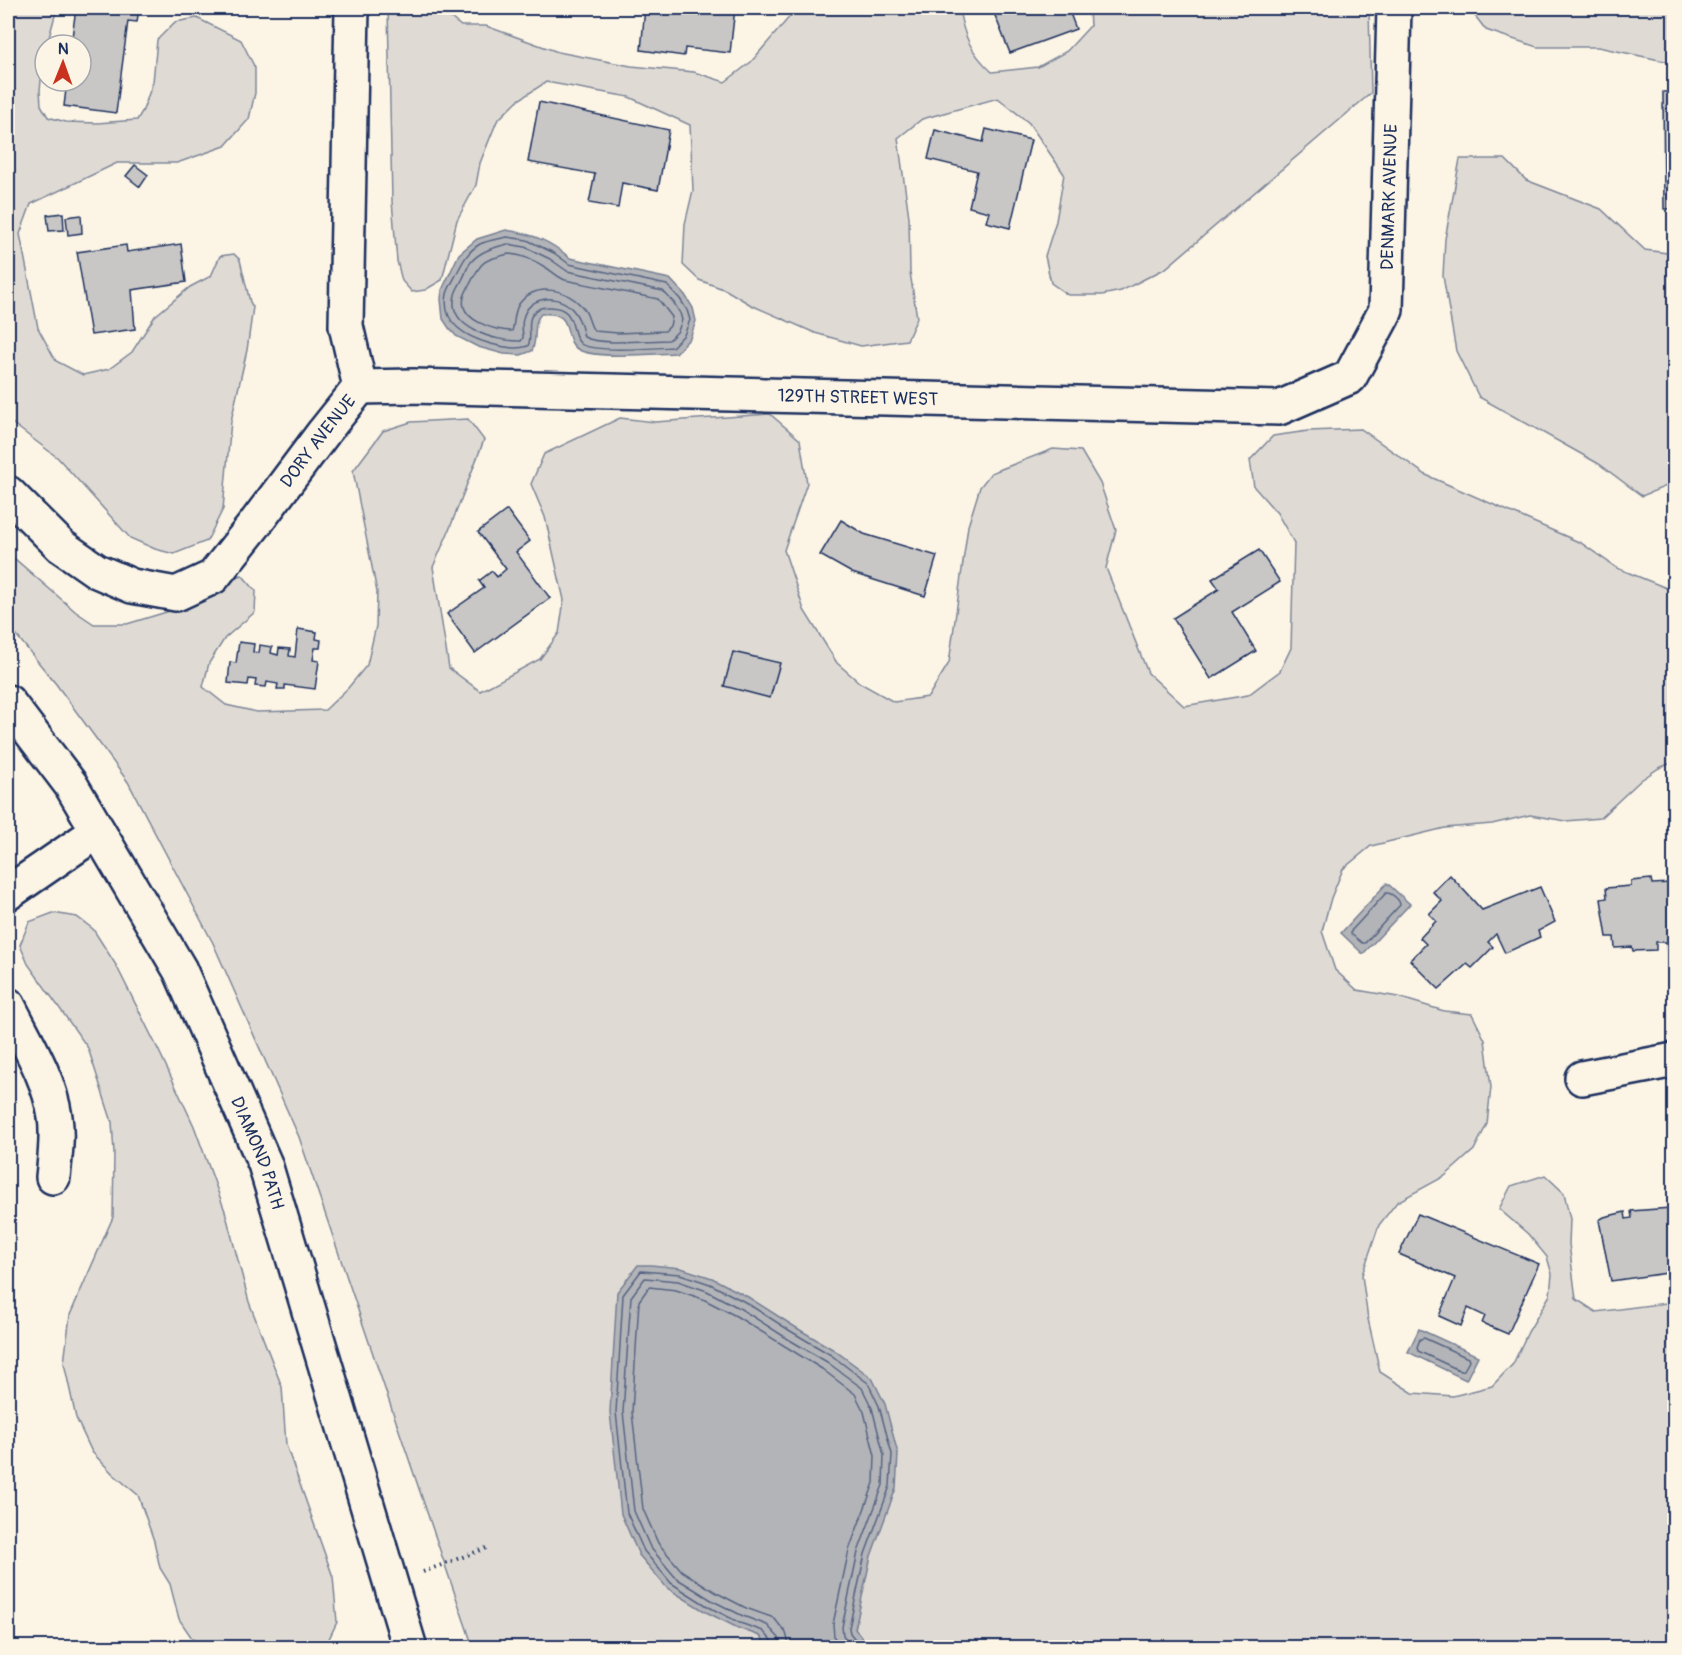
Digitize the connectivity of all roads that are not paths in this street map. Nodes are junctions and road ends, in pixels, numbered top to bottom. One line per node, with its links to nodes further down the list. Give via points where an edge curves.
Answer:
1 (352, 8): 4 (street, DORY AVENUE, via 346,326)
2 (1394, 8): 3 (street, DENMARK AVENUE, via 1386,310)
3 (1350, 377): 4 (street, 129TH STREET WEST, via 1279,408)
4 (360, 387): 5 (street, DORY AVENUE, via 213,577 176,594 132,586 97,571 61,546)
5 (8, 493)
6 (8, 702): 7 (street, DIAMOND PATH, via 71,785)
7 (98, 831): 8 (street); 13 (street, DIAMOND PATH, via 180,970 265,1164)
8 (8, 893)
9 (8, 1005): 12 (street, via 50,1095 56,1130)
10 (1674, 1060): 11 (street)
11 (1582, 1078)
12 (53, 1177)
13 (410, 1647)

